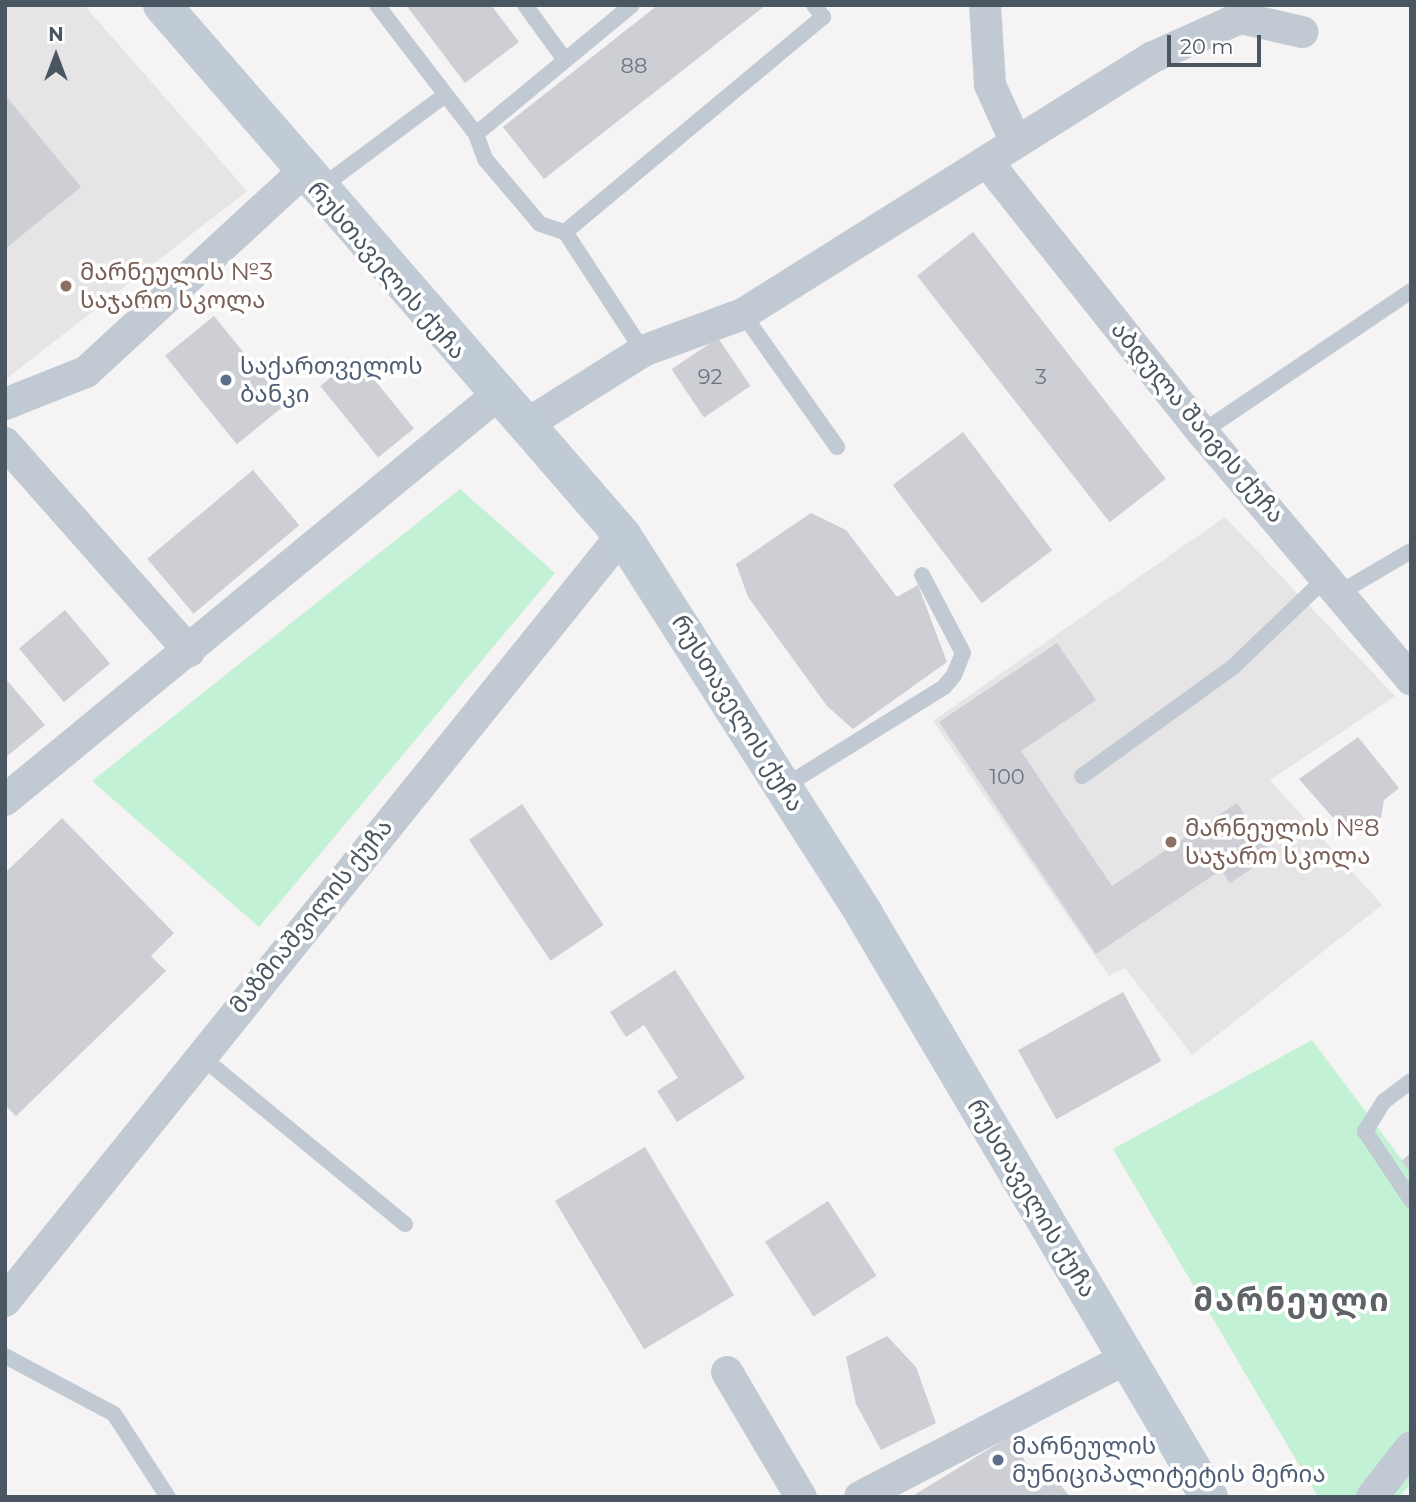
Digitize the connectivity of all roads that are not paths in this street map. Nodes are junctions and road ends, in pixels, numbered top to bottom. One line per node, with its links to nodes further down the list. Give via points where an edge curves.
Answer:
1 (162, 5): 13 (main road, რუსთაველის ქუჩა)
2 (376, 5): 9 (lane)
3 (525, 5): 8 (lane)
4 (632, 5): 8 (lane)
5 (814, 5): 14 (lane, via 822,18)
6 (985, 5): 11 (street, via 990,85)
7 (1302, 32): 11 (street, via 1240,18 1153,57)
8 (565, 60): 10 (lane)
9 (444, 96): 10 (lane); 13 (lane)
10 (476, 134): 14 (lane, via 485,159 540,224)
11 (1016, 140): 12 (street)
12 (988, 163): 16 (street); 21 (street, აბდულა შაიგის ქუჩა)
13 (310, 181): 18 (main road, რუსთაველის ქუჩა); 19 (street, via 86,372)
14 (565, 232): 17 (lane)
15 (1411, 291): 21 (lane)
16 (743, 314): 17 (street); 23 (lane)
17 (643, 351): 20 (street)
18 (496, 396): 20 (main road, რუსთაველის ქუჩა); 28 (street)
19 (5, 404)
20 (524, 426): 24 (main road, რუსთაველის ქუჩა)
21 (1202, 432): 27 (street, აბდულა შაიგის ქუჩა)
22 (5, 443): 28 (street)
23 (837, 447)
24 (622, 535): 31 (main road, რუსთაველის ქუჩა); 33 (street, მაზმიაშვილის ქუჩა)
25 (1411, 551): 27 (lane)
26 (922, 575): 31 (lane, via 962,653 954,675 944,687)
27 (1334, 585): 29 (street, აბდულა შაიგის ქუჩა); 30 (lane, via 1231,668)
28 (190, 651): 32 (street)
29 (1411, 679)
30 (1082, 776)
31 (785, 786): 39 (main road, რუსთაველის ქუჩა)
32 (5, 800)
33 (198, 1054): 36 (lane); 37 (street, მაზმიაშვილის ქუჩა)
34 (1411, 1081): 35 (lane, via 1384,1101 1365,1131)
35 (1411, 1200)
36 (405, 1224)
37 (5, 1301)
38 (5, 1356): 42 (lane, via 114,1414)
39 (1127, 1358): 44 (street); 45 (main road, რუსთაველის ქუჩა)
40 (727, 1372): 43 (street)
41 (1411, 1447): 46 (street)
42 (168, 1497)
43 (801, 1497)
44 (860, 1497)
45 (1209, 1497)
46 (1372, 1497)

